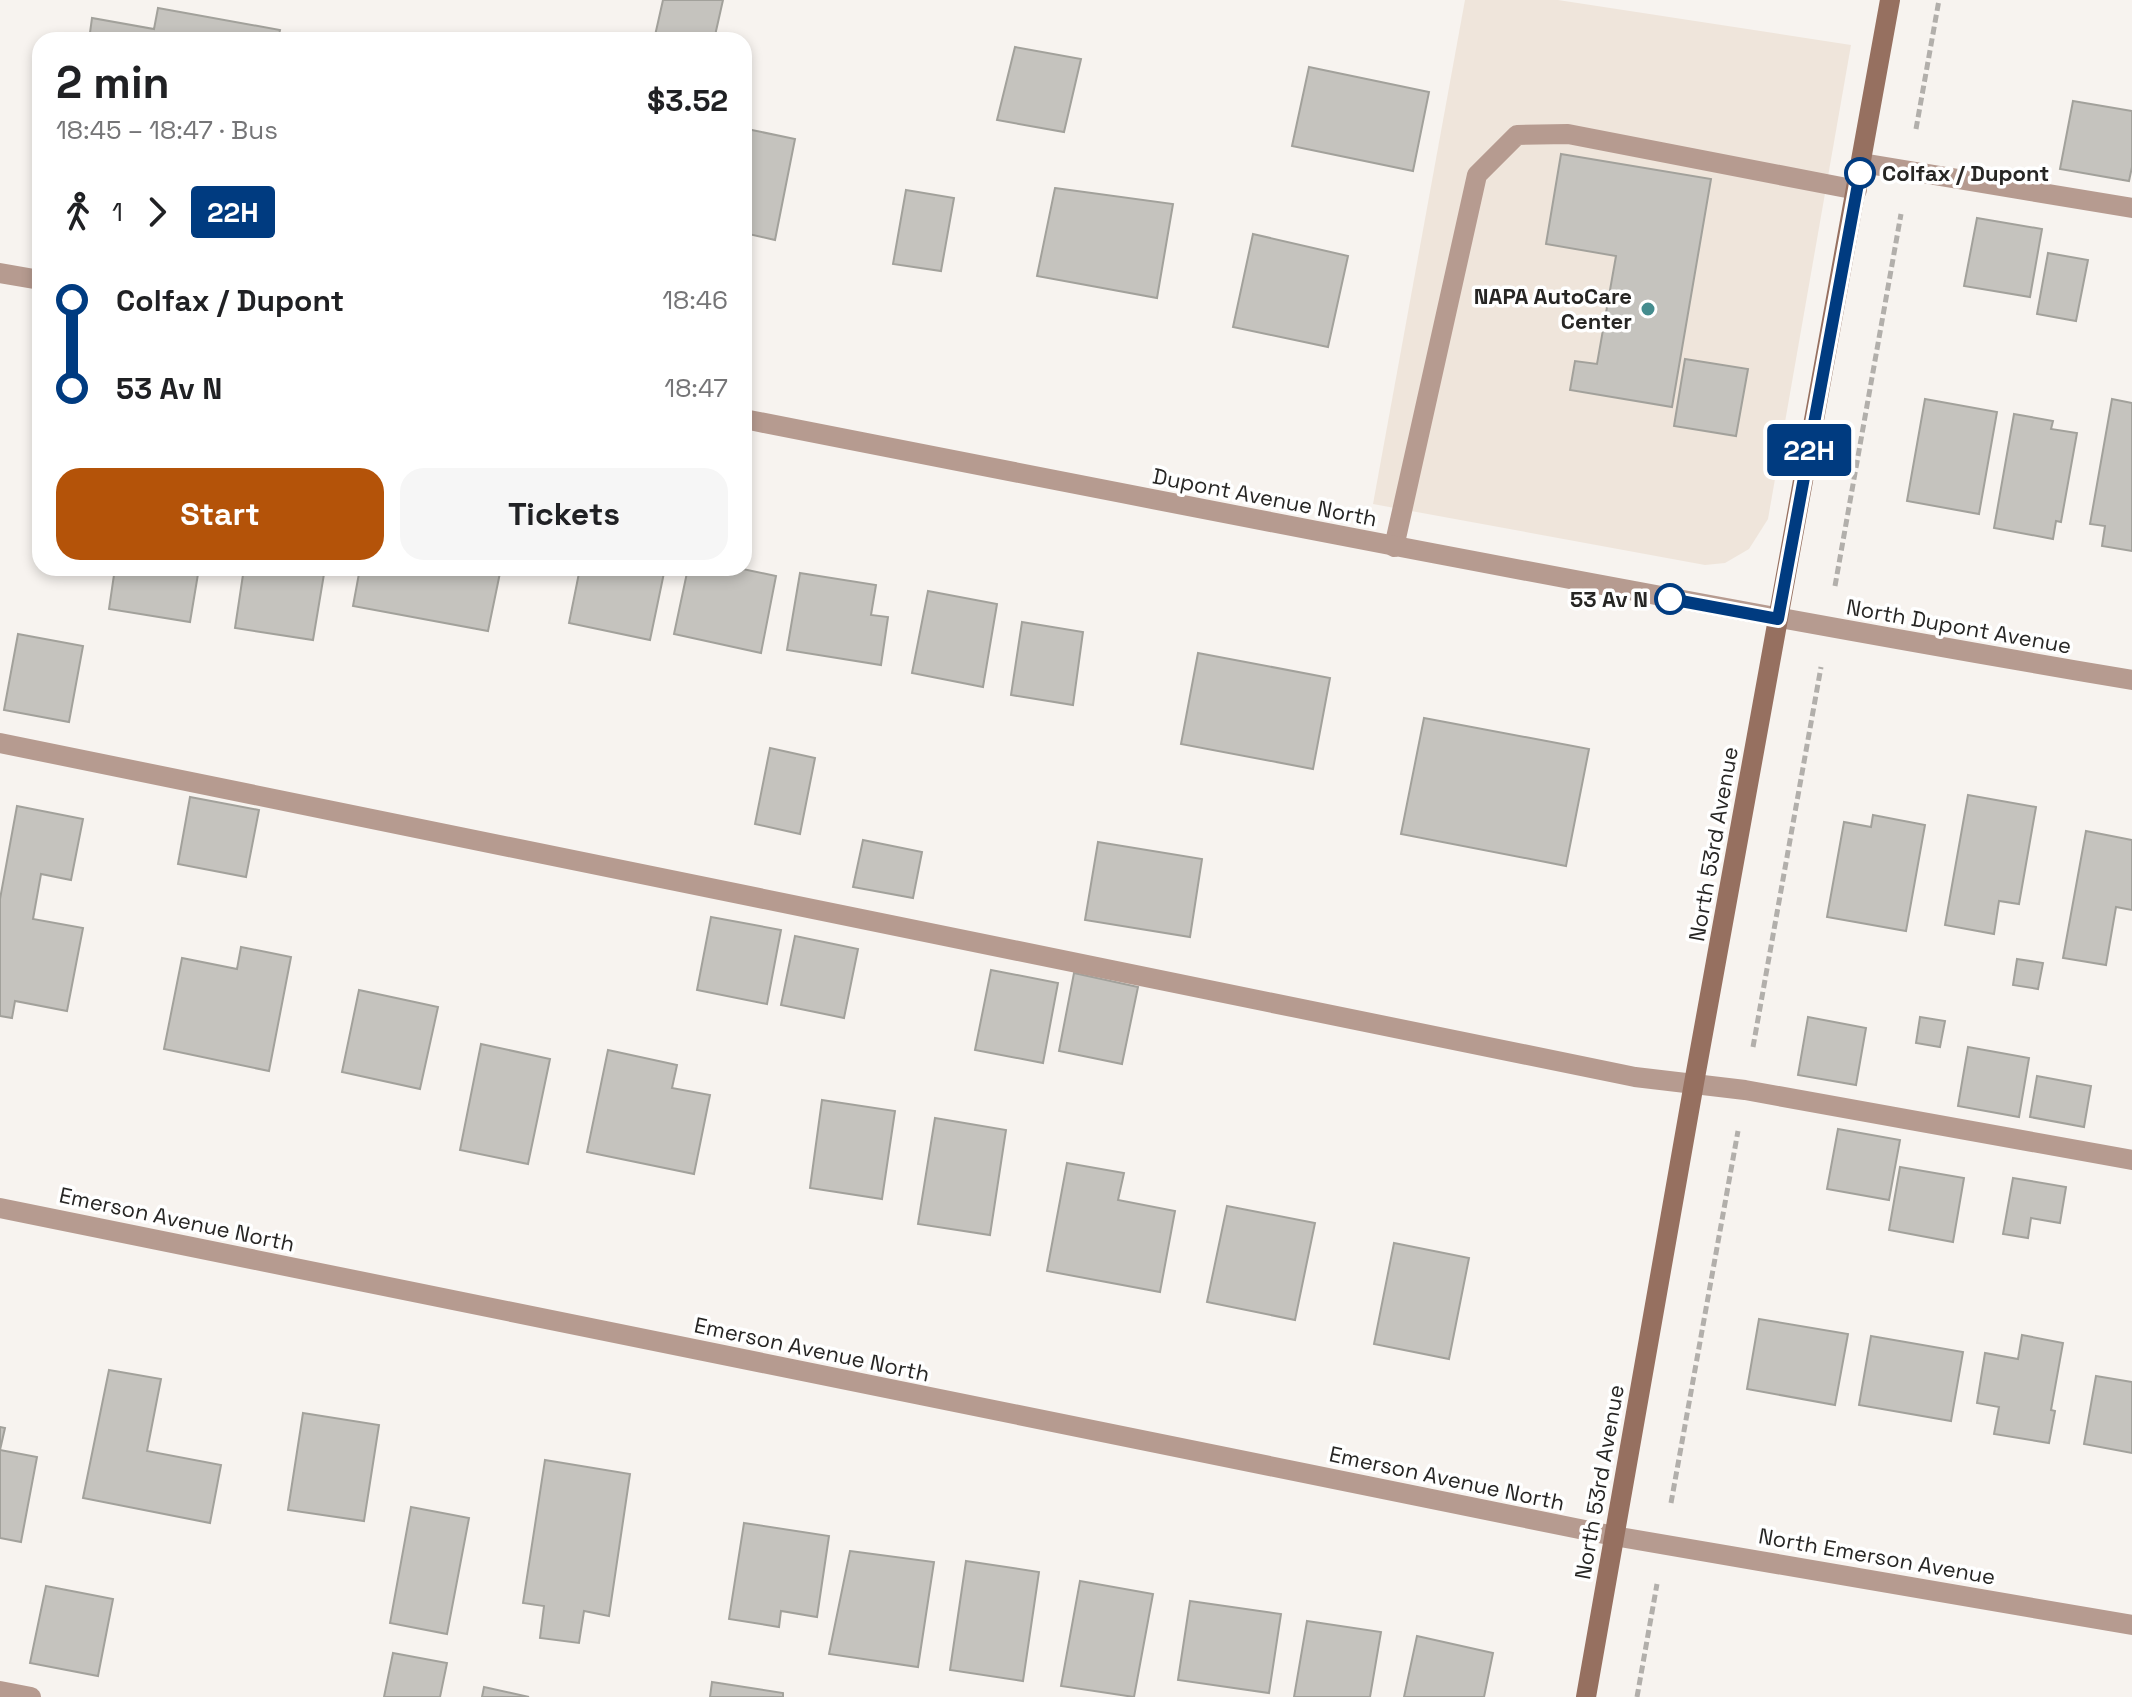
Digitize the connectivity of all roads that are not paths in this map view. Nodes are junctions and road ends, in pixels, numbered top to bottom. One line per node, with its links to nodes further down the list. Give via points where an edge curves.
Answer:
1 (1890, 0): 2 (street, North 53rd Avenue)
2 (1862, 163): 3 (street, North 53rd Avenue); 4 (street)
3 (1857, 190): 8 (street, via 1568,134 1517,135 1477,175); 9 (street, North 53rd Avenue)
4 (2132, 208)
5 (0, 273): 6 (street)
6 (32, 279)
7 (752, 421): 8 (street, Dupont Avenue North)
8 (1394, 547): 9 (street, Dupont Avenue North)
9 (1778, 619): 10 (street, North Dupont Avenue); 12 (street, North 53rd Avenue)
10 (2132, 680)
11 (0, 743): 12 (street, via 1603,1071)
12 (1694, 1083): 13 (street); 15 (street, North 53rd Avenue)
13 (2132, 1160)
14 (0, 1208): 15 (street, Emerson Avenue North)
15 (1614, 1536): 16 (street, North Emerson Avenue); 19 (street, North 53rd Avenue)
16 (2132, 1625)
17 (0, 1691): 18 (street)
18 (31, 1697)
19 (1586, 1697)

